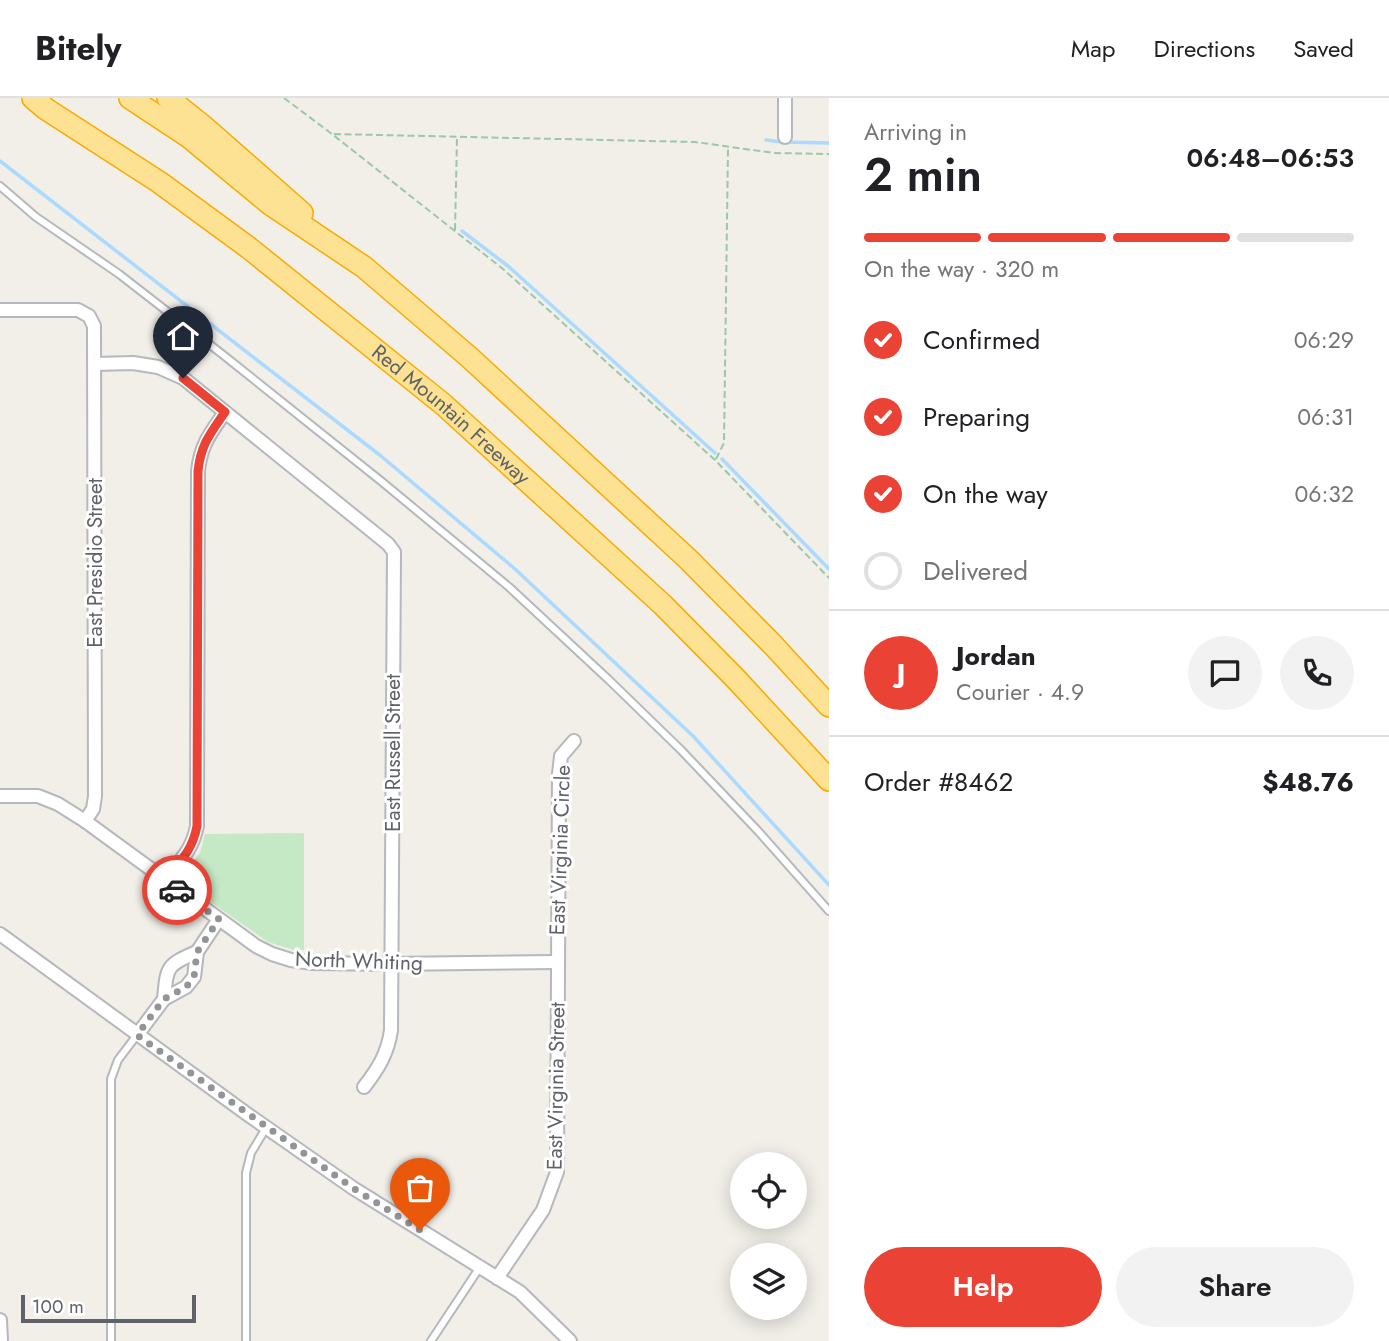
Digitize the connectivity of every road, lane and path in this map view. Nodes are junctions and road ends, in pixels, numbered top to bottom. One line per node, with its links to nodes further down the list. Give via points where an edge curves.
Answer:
1 (24, 98): 6 (highway, Red Mountain Freeway)
2 (130, 98): 14 (highway)
3 (168, 98): 14 (highway)
4 (284, 98): 7 (path)
5 (785, 98): 9 (street)
6 (39, 104): 22 (highway, Red Mountain Freeway, via 159,182 249,248 444,405 663,605)
7 (332, 134): 8 (path); 13 (path)
8 (457, 137): 10 (path); 13 (path)
9 (785, 137)
10 (728, 146): 11 (path); 18 (path, via 724,443)
11 (829, 154)
12 (0, 186): 26 (lane, via 222,354 509,587 681,750)
13 (455, 231): 18 (path)
14 (364, 268): 20 (highway, via 469,357 690,560)
15 (0, 310): 16 (street, East Presidio Street, via 78,310 89,316 94,326)
16 (95, 364): 17 (street, via 158,367 183,378); 24 (street, East Presidio Street, via 95,796)
17 (225, 412): 25 (street, via 200,453 198,471 197,826 189,851); 31 (street, East Russell Street, via 394,552)
18 (715, 460): 19 (path)
19 (829, 578)
20 (829, 706)
21 (574, 741): 30 (street, East Virginia Circle, via 561,756 559,774)
22 (829, 780)
23 (0, 796): 24 (street, North Whiting, via 38,796)
24 (85, 821): 25 (street, North Whiting)
25 (164, 880): 27 (street, North Whiting)
26 (829, 911)
27 (219, 919): 29 (street); 31 (street, North Whiting, via 256,946 291,960)
28 (0, 934): 33 (street)
29 (197, 952): 32 (street, via 194,977); 32 (street, via 176,961 167,972)
30 (557, 962): 31 (street, North Whiting); 37 (street, East Virginia Street, via 558,1172 543,1210)
31 (391, 964): 34 (street, East Russell Street, via 389,1045 380,1067)
32 (164, 999): 33 (street)
33 (137, 1035): 35 (street); 40 (lane, via 118,1060 111,1079)
34 (364, 1087)
35 (266, 1128): 36 (street); 41 (lane, via 251,1153 246,1173)
36 (480, 1267): 37 (street); 42 (lane)
37 (497, 1278): 43 (street, via 520,1292)
38 (0, 1320): 39 (street)
39 (1, 1341)
40 (111, 1341)
41 (246, 1341)
42 (431, 1341)
43 (570, 1341)

